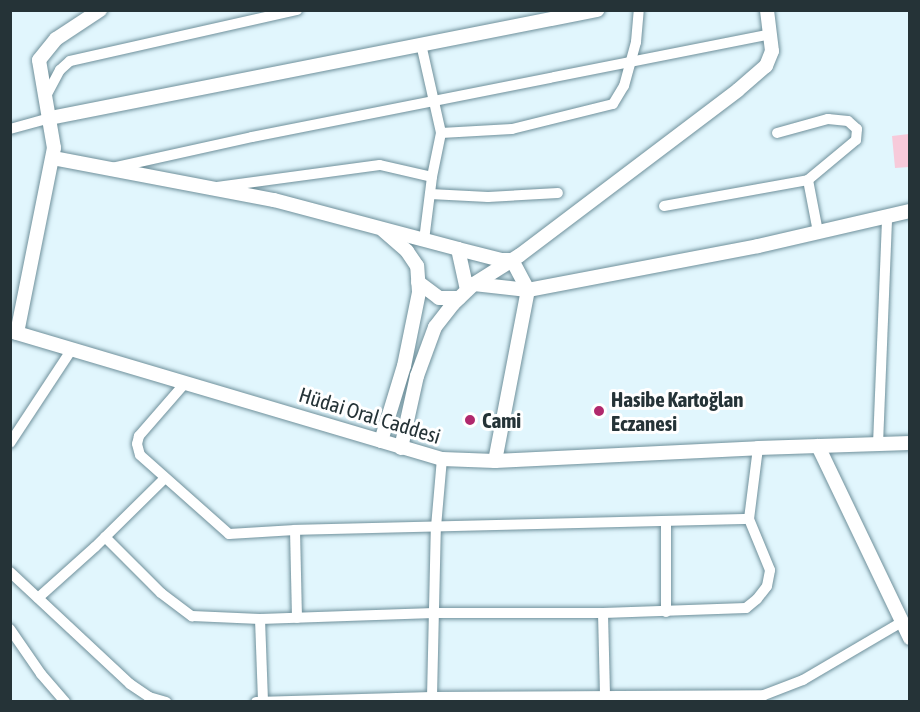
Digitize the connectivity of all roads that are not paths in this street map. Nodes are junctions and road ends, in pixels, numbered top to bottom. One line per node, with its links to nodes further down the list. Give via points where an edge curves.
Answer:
1 (100, 10): 9 (street, via 56,39 40,56)
2 (297, 10): 9 (street, via 70,62 60,70)
3 (597, 10): 7 (street)
4 (639, 10): 8 (street, via 636,42)
5 (767, 10): 6 (street)
6 (771, 34): 8 (street); 29 (street, via 772,51 766,66)
7 (421, 44): 10 (street); 11 (street)
8 (629, 62): 10 (street); 13 (street, via 624,86 613,104 512,129)
9 (45, 98): 11 (street)
10 (435, 100): 13 (street); 16 (street)
11 (50, 118): 12 (street); 15 (street)
12 (10, 129)
13 (441, 133): 17 (street)
14 (777, 133): 18 (street, via 828,119 848,121 857,129 856,140)
15 (53, 158): 16 (street); 34 (street)
16 (105, 169): 19 (street)
17 (432, 177): 19 (street, via 380,165); 21 (street)
18 (808, 180): 22 (street); 26 (street)
19 (208, 188): 25 (street, via 274,200)
20 (558, 193): 21 (street, via 488,197)
21 (430, 194): 27 (street)
22 (664, 206)
23 (909, 211): 24 (street)
24 (887, 215): 26 (street); 40 (street)
25 (381, 229): 27 (street); 30 (street, via 407,251)
26 (818, 232): 32 (street)
27 (424, 240): 28 (street); 30 (street)
28 (458, 249): 29 (street); 33 (street)
29 (512, 260): 32 (street); 33 (street)
30 (417, 266): 31 (street)
31 (418, 282): 33 (street, via 439,298); 37 (street, via 404,366)
32 (528, 290): 33 (street); 45 (street)
33 (467, 291): 42 (street, via 435,327 417,376)
34 (14, 332): 35 (street, Hüdai Oral Caddesi)
35 (72, 349): 36 (street, Hüdai Oral Caddesi); 38 (street)
36 (186, 382): 37 (street, Hüdai Oral Caddesi); 46 (street, via 139,436 137,444 140,455)
37 (381, 441): 42 (street, Hüdai Oral Caddesi)
38 (10, 443)
39 (909, 443): 40 (street, Hüdai Oral Caddesi)
40 (878, 444): 41 (street, Hüdai Oral Caddesi)
41 (818, 446): 43 (street, Hüdai Oral Caddesi); 59 (street)
42 (401, 448): 44 (street, Hüdai Oral Caddesi)
43 (758, 448): 45 (street, Hüdai Oral Caddesi); 47 (street)
44 (441, 459): 45 (street, Hüdai Oral Caddesi); 49 (street)
45 (495, 461)
46 (165, 477): 50 (street, via 229,534); 51 (street)
47 (749, 519): 48 (street); 54 (street, via 770,570 767,586 757,599 746,608)
48 (666, 521): 49 (street); 54 (street)
49 (436, 527): 50 (street); 55 (street)
50 (296, 530): 57 (street)
51 (105, 537): 53 (street); 58 (street, via 160,593 192,616)
52 (10, 572): 53 (street)
53 (38, 598): 66 (street, via 130,684 149,697)
54 (666, 612): 56 (street)
55 (434, 613): 56 (street); 57 (street); 63 (street)
56 (603, 613): 62 (street)
57 (297, 618): 58 (street)
58 (260, 619): 64 (street)
59 (902, 622): 61 (street); 62 (street, via 803,681 764,695)
60 (10, 629): 65 (street)
61 (909, 638)
62 (605, 696): 63 (street)
63 (432, 697): 64 (street)
64 (263, 701): 67 (street)
65 (65, 702)
66 (166, 702)
67 (256, 702)

